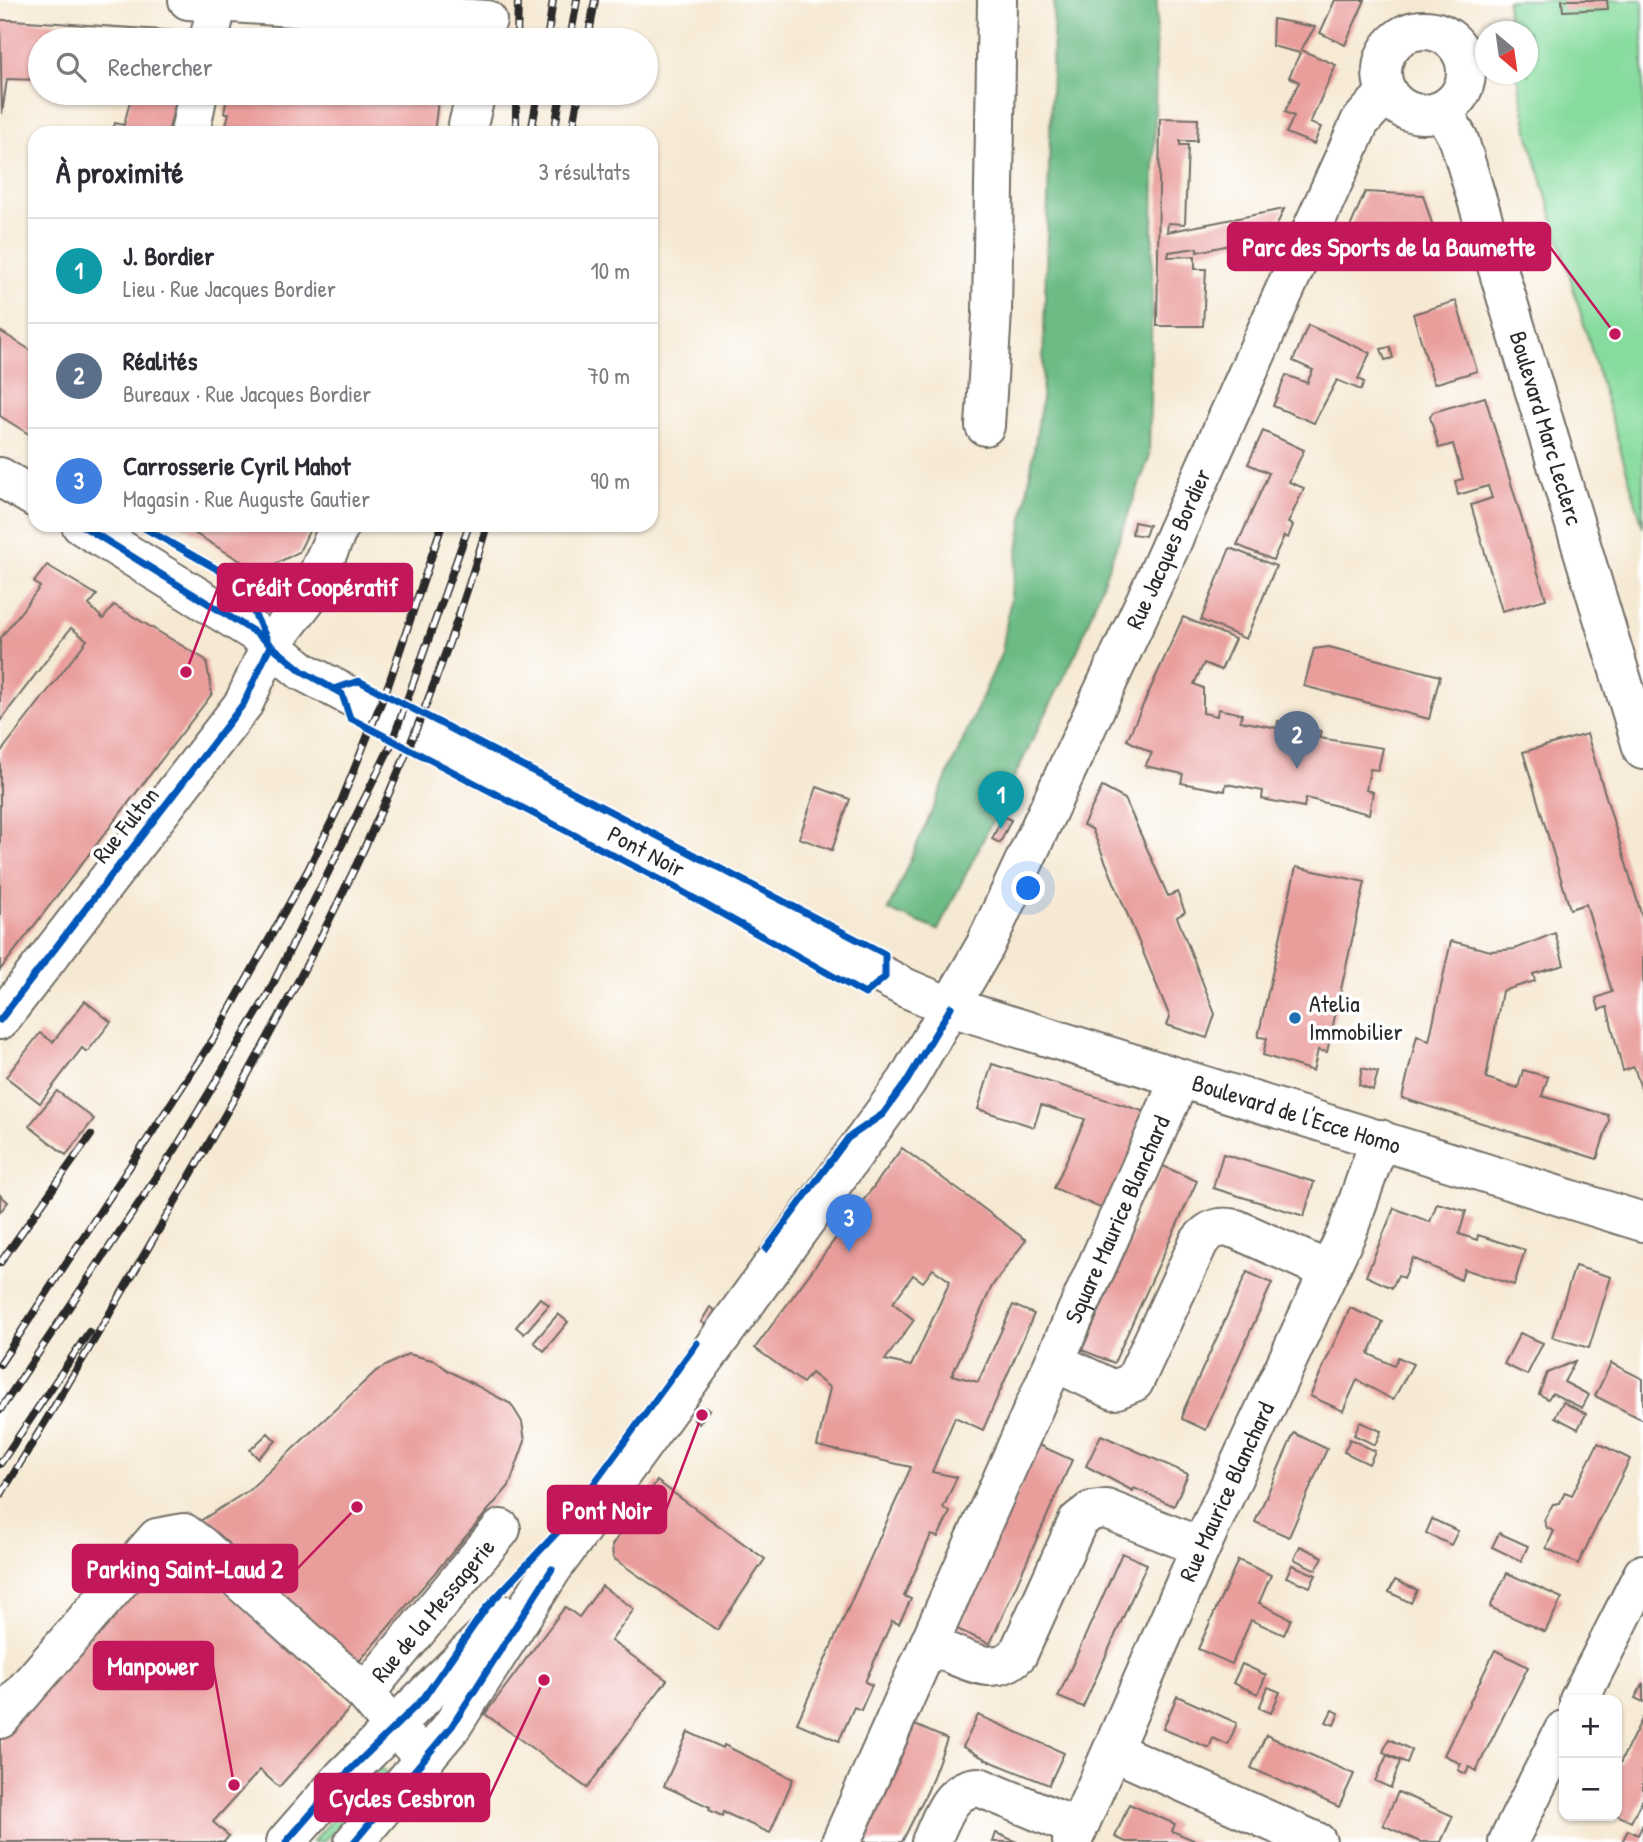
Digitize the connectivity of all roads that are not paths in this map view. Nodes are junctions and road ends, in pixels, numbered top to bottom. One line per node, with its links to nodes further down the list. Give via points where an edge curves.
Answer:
1 (208, 0): 4 (street); 5 (street)
2 (997, 0): 12 (street, via 992,312)
3 (1428, 15): 6 (street, via 1389,49 1382,70); 9 (street, via 1462,52 1467,68 1461,93)
4 (487, 20)
5 (209, 28)
6 (1387, 92): 9 (street, via 1411,113); 19 (street, Rue Jacques Bordier, via 1360,122 1149,593 985,946)
7 (196, 105): 10 (street)
8 (473, 105): 11 (street)
9 (1443, 111): 18 (street, Boulevard Marc Leclerc, via 1459,140)
10 (191, 126)
11 (468, 126)
12 (985, 426)
13 (0, 477): 14 (street)
14 (28, 494)
15 (92, 532): 17 (street, Pont Noir, via 257,633)
16 (337, 532): 17 (street, Rue Fulton, via 307,598)
17 (270, 646): 19 (street, Pont Noir, via 342,694 906,988); 20 (street, Rue Fulton, via 244,703)
18 (1643, 750)
19 (951, 1007): 21 (street, Boulevard de l'Ecce Homo); 28 (street, Rue Jacques Bordier, via 907,1081)
20 (0, 1020)
21 (1181, 1079): 22 (street, Boulevard de l'Ecce Homo); 25 (street, Square Maurice Blanchard)
22 (1380, 1139): 23 (street, Boulevard de l'Ecce Homo); 24 (street, Rue Maurice Blanchard, via 1361,1200)
23 (1643, 1222)
24 (1329, 1270): 25 (street, via 1236,1229 1211,1230 1199,1242 1135,1382 1114,1390); 27 (street, Rue Maurice Blanchard)
25 (1055, 1363): 30 (street, Square Maurice Blanchard)
26 (501, 1529): 31 (street, Rue de la Messagerie)
27 (1201, 1547): 30 (street, via 1106,1508 1091,1511 1077,1521 1012,1661 985,1667); 36 (street, Rue Maurice Blanchard)
28 (552, 1569): 34 (street); 37 (street, via 452,1726)
29 (1643, 1574): 32 (street)
30 (929, 1645): 41 (street, Square Maurice Blanchard)
31 (365, 1693): 33 (street, via 326,1649 222,1555 184,1533 157,1538); 34 (street)
32 (1582, 1695)
33 (0, 1719)
34 (395, 1729): 37 (street); 39 (street, via 343,1777)
35 (1559, 1740): 44 (street)
36 (1113, 1751): 38 (street, Rue Maurice Blanchard); 43 (street)
37 (426, 1758): 40 (street)
38 (1074, 1835): 42 (street, via 979,1787 970,1787 951,1801)
39 (286, 1842)
40 (354, 1842)
41 (841, 1842)
42 (931, 1842)
43 (1317, 1842)
44 (1508, 1842)

